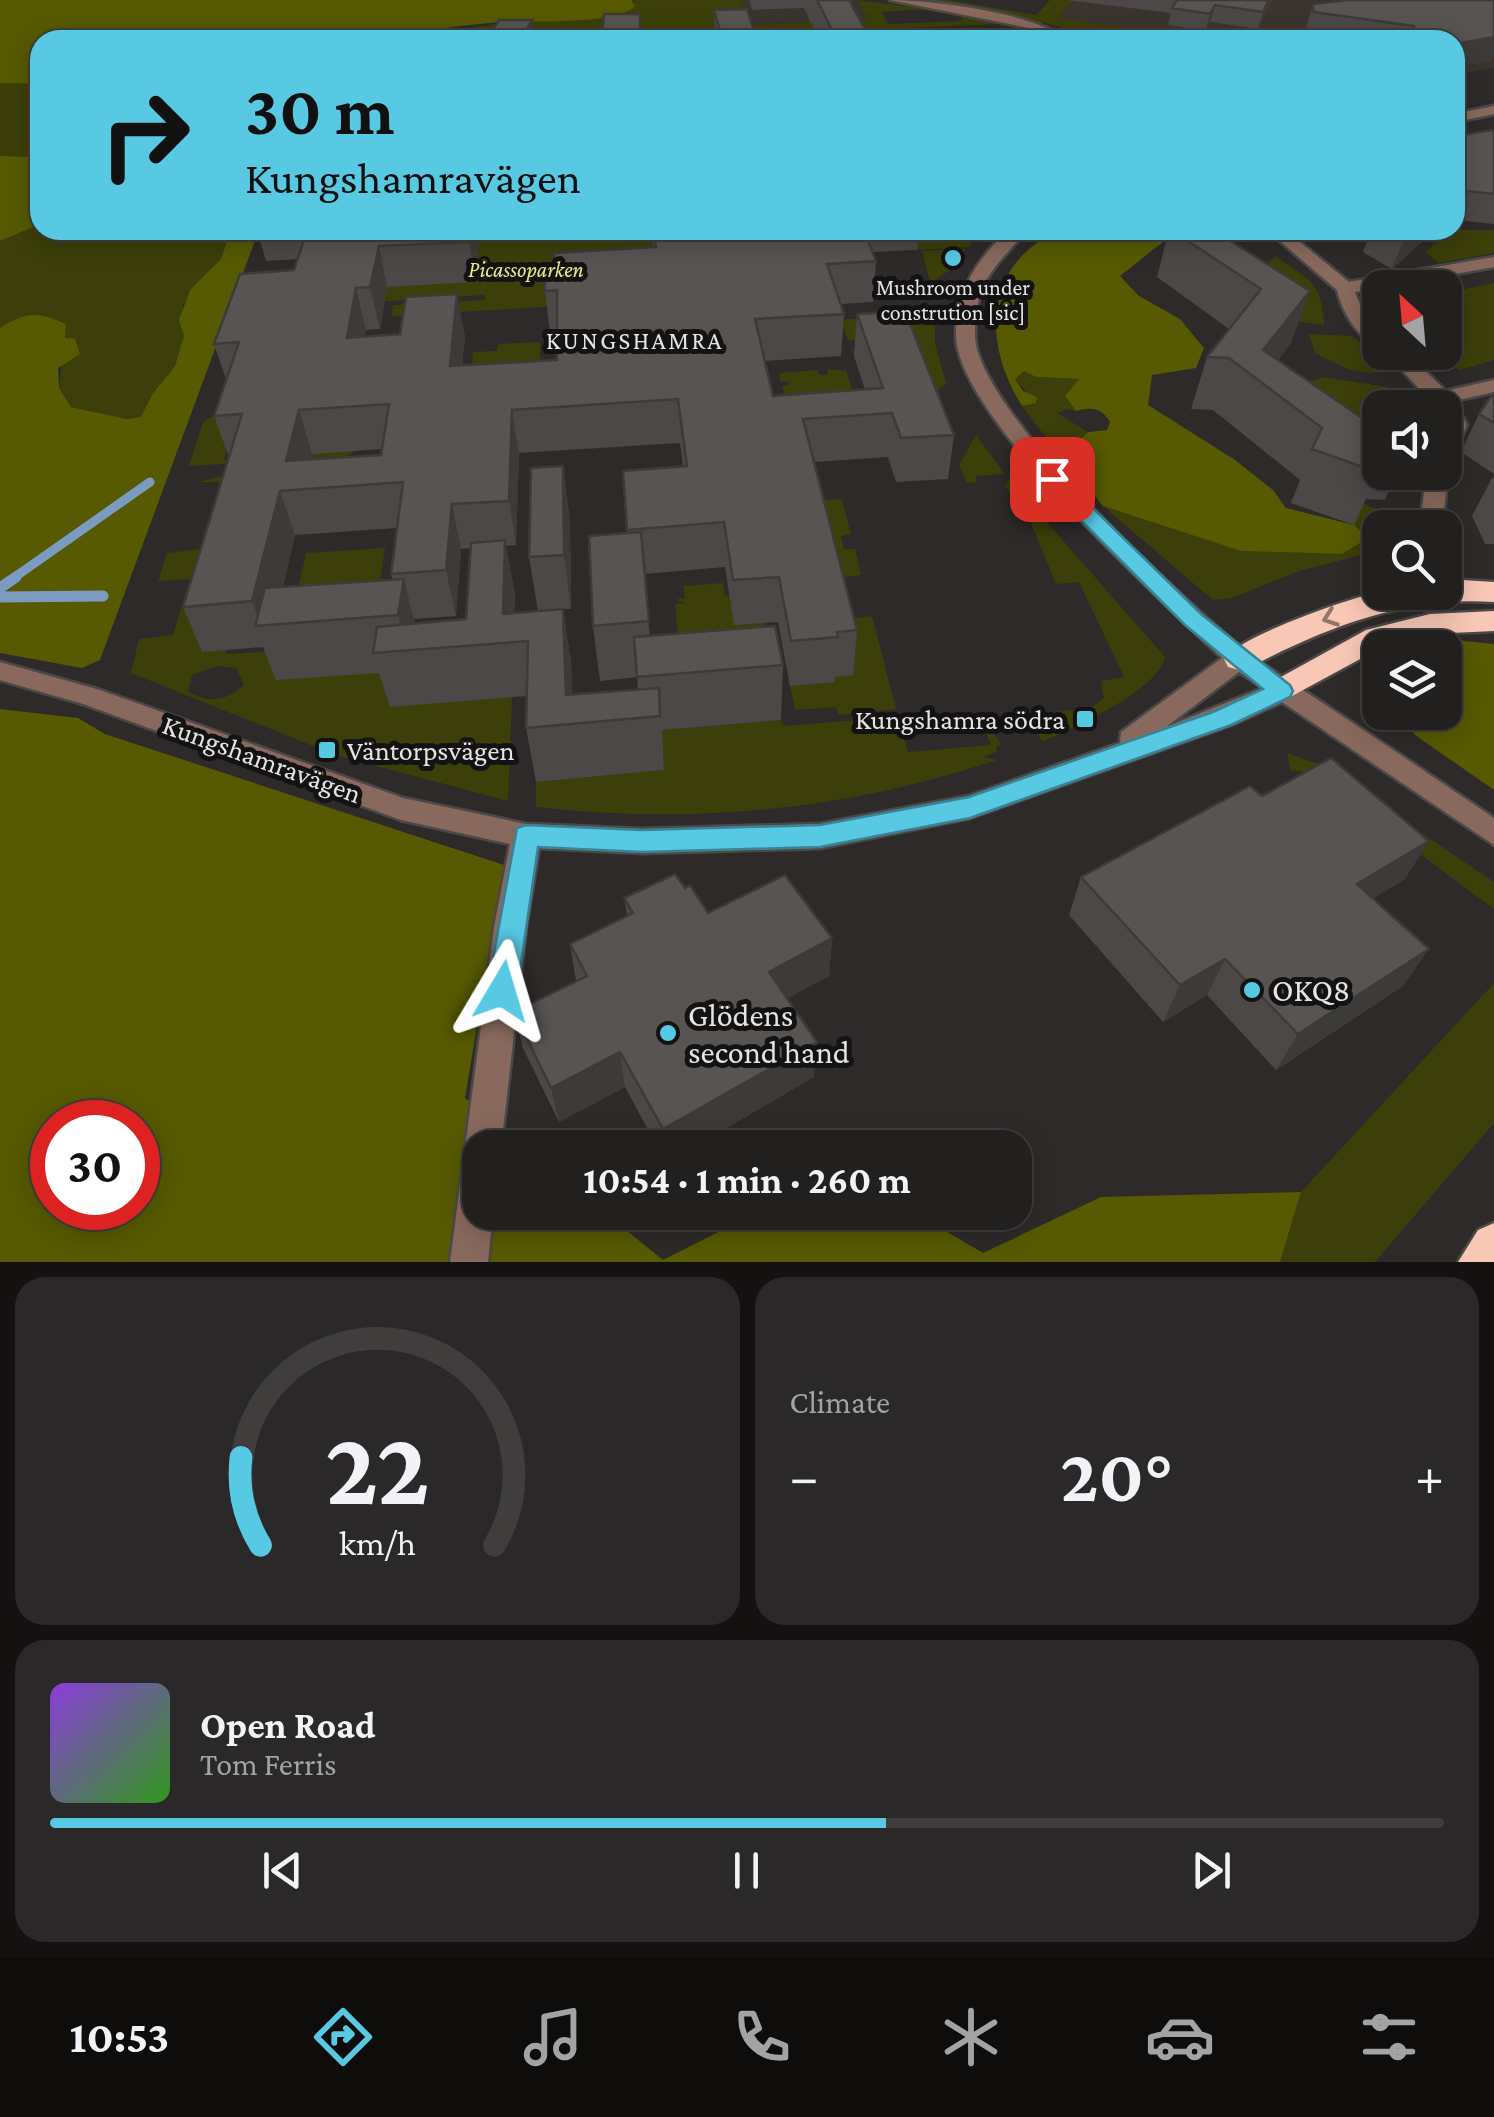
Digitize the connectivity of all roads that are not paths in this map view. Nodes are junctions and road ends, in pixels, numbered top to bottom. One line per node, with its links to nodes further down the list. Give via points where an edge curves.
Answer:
1 (896, 0): 2 (street)
2 (1044, 30)
3 (1494, 110): 4 (street)
4 (1465, 116)
5 (1008, 240): 16 (street, via 976,280 964,338 976,370 1052,479)
6 (1286, 240): 8 (street)
7 (1494, 262): 8 (street)
8 (1345, 288): 9 (street)
9 (1362, 322)
10 (1413, 370): 12 (street)
11 (1494, 386): 13 (street)
12 (1434, 390)
13 (1462, 393)
14 (1494, 592): 16 (highway, one-way to 16, via 1420,594 1353,610)
15 (1494, 620): 18 (highway, via 1430,624 1377,637)
16 (1240, 659): 18 (street); 19 (street, Kungshamravägen)
17 (0, 671): 21 (street, Kungshamravägen, via 402,809)
18 (1281, 691): 19 (street, Kungshamravägen); 20 (street)
19 (1107, 756): 21 (street, Kungshamravägen, via 970,808 820,836 642,841)
20 (1494, 833)
21 (526, 836): 22 (street)
22 (485, 1130)
23 (473, 1230): 25 (street)
24 (1494, 1246): 26 (highway)
25 (469, 1262)
26 (1481, 1262)

